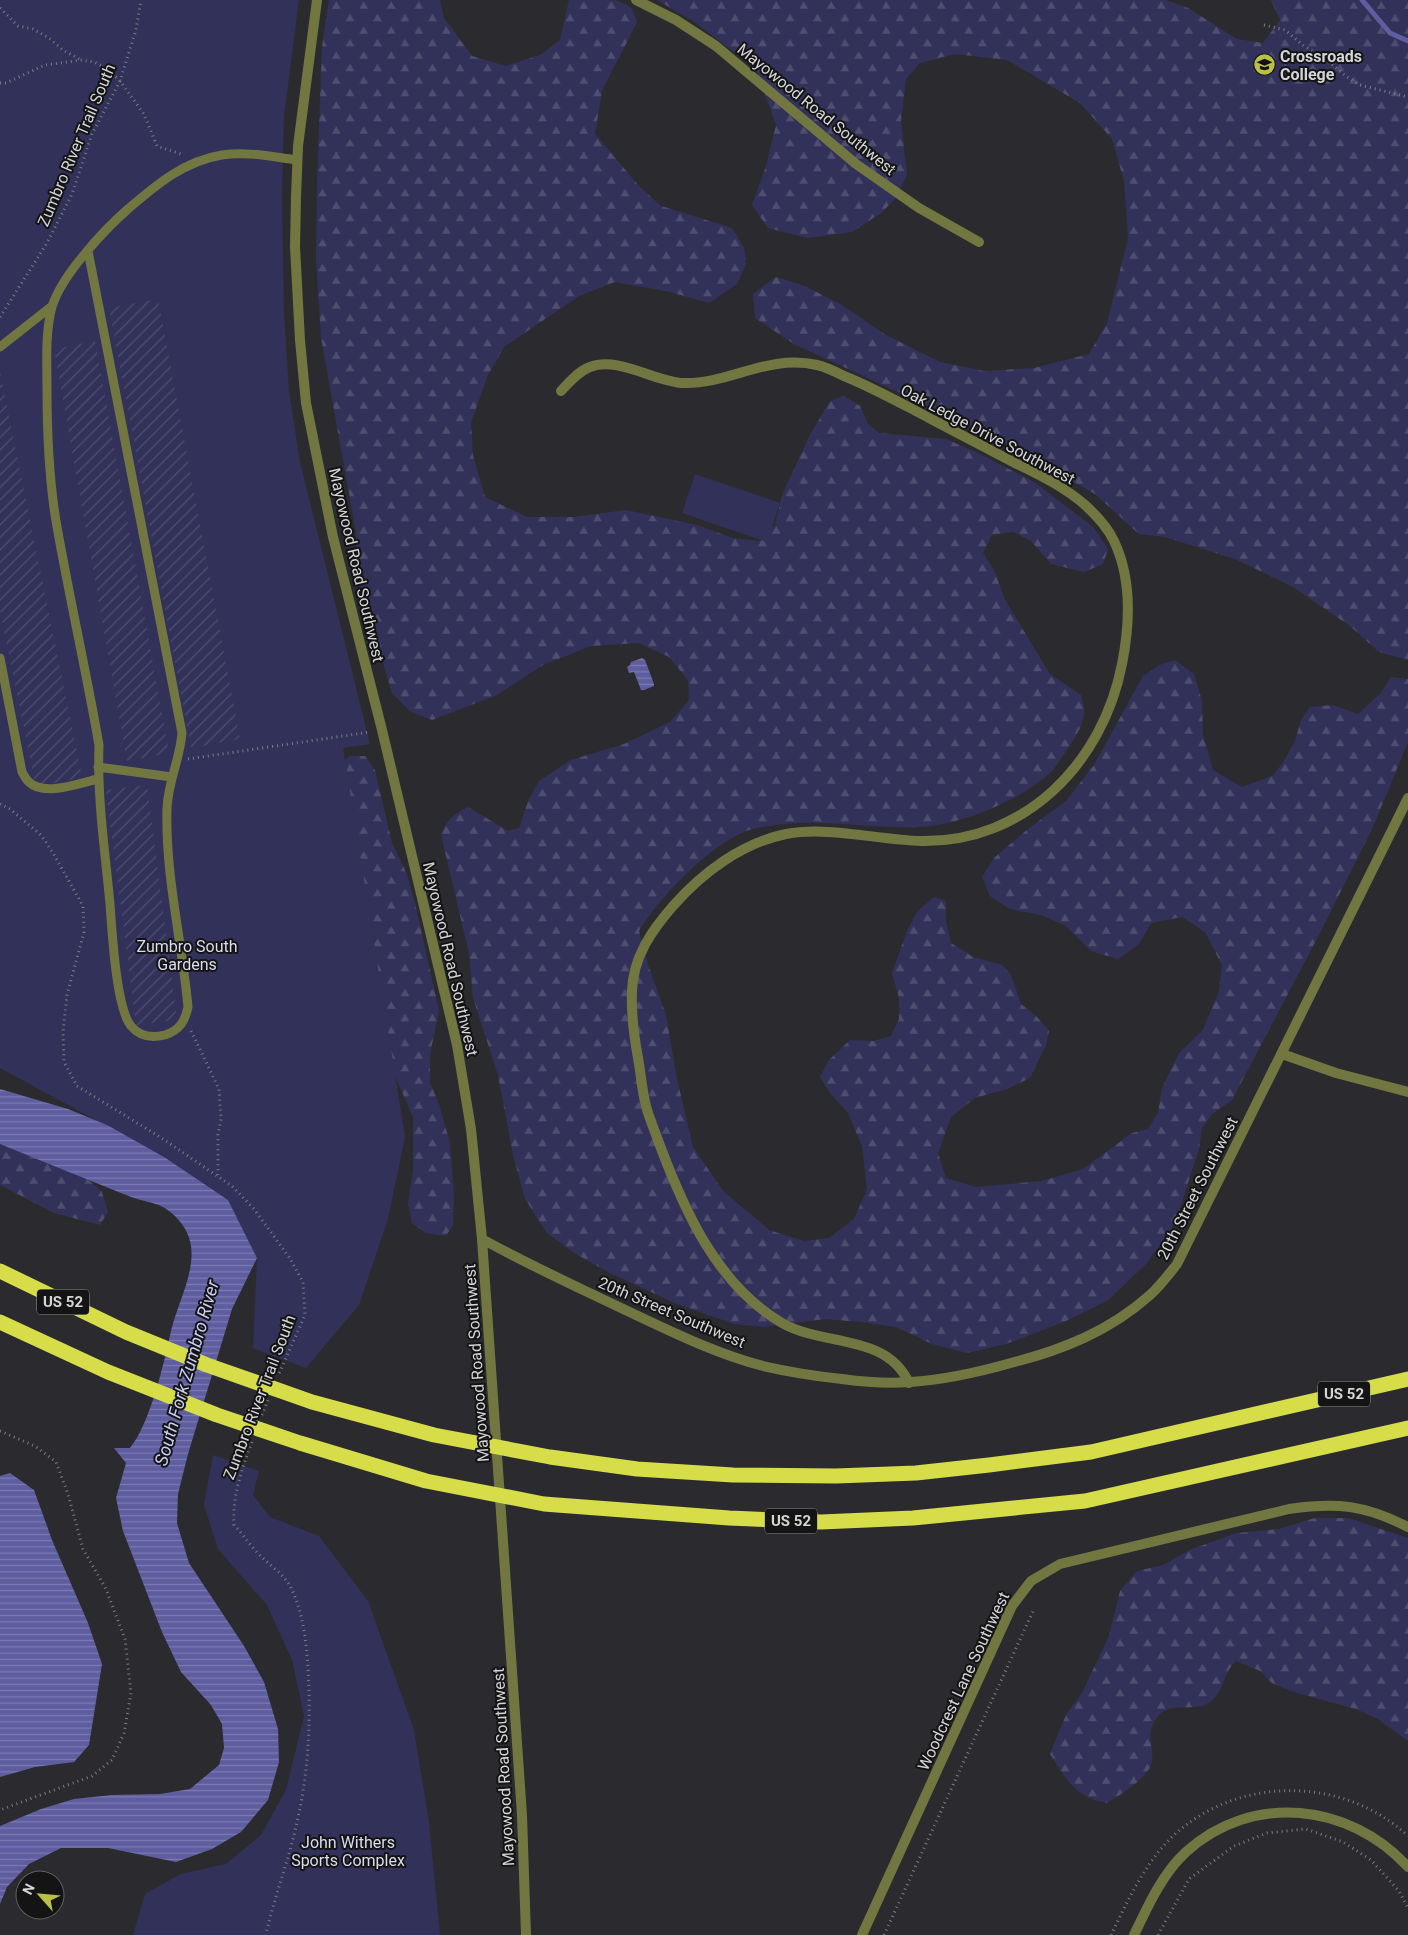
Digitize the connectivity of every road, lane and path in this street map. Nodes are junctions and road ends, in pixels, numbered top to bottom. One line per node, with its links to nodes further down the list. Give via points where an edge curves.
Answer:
1 (141, 0): 7 (path, Zumbro River Trail South, via 136,30)
2 (317, 0): 11 (street, Mayowood Road Southwest)
3 (636, 0): 12 (street, Mayowood Road Southwest, via 676,20 716,46 856,164 919,208)
4 (0, 8): 6 (path, via 18,26 33,29)
5 (1264, 25): 9 (path, via 1285,30 1360,85)
6 (82, 60): 7 (path, via 106,68); 8 (path, via 45,65)
7 (120, 81): 10 (path, via 144,114 157,146 182,155); 15 (path, Zumbro River Trail South, via 92,134 64,210)
8 (0, 83)
9 (1408, 97)
10 (191, 153)
11 (297, 160): 13 (lane, via 251,154 223,155 193,163 158,184 115,220); 19 (street, Mayowood Road Southwest, via 295,247 306,403 333,537)
12 (979, 242)
13 (88, 251): 14 (lane); 20 (lane, via 182,733)
14 (52, 306): 16 (lane); 21 (lane, via 47,350 50,459 56,521 99,744)
15 (0, 317)
16 (0, 347)
17 (561, 391): 35 (street, Oak Ledge Drive Southwest, via 577,375 594,365 618,365 677,383 698,383 760,366 789,362 820,366 858,381 1050,481 1085,505 1113,537 1126,576 1128,620 1121,668 1110,707 1091,746 1064,781 1032,808 998,828 959,839 921,841 816,832 790,833 763,840 737,852 689,889 653,930 635,967 632,991 634,1032 646,1105 671,1174 699,1234 717,1262 750,1299 781,1322 822,1338 865,1346 886,1354 902,1368)
18 (0, 658): 23 (lane, via 22,772 30,783 52,789)
19 (382, 730): 20 (path); 30 (street, Mayowood Road Southwest, via 456,1046 471,1129)
20 (178, 761): 22 (lane)
21 (98, 767): 22 (lane); 23 (lane)
22 (172, 777): 26 (lane, via 167,830 188,1007)
23 (98, 779): 26 (lane, via 115,960 126,1017 140,1034 150,1037 171,1033)
24 (1408, 798): 27 (street, 20th Street Southwest)
25 (0, 804): 29 (path, Zumbro River Trail South, via 41,835 83,906 84,932 67,995 62,1032 64,1062 77,1086)
26 (185, 1020): 29 (path, via 219,1089)
27 (1282, 1054): 28 (street, via 1336,1073); 35 (street, 20th Street Southwest, via 1177,1264 1151,1295 1121,1318 1082,1340 1040,1356 990,1369)
28 (1408, 1092)
29 (218, 1176): 33 (path, Zumbro River Trail South, via 254,1209 290,1257 303,1282 305,1315)
30 (482, 1239): 35 (street, 20th Street Southwest, via 524,1262 721,1352 807,1375); 47 (street, Mayowood Road Southwest, via 522,1816)
31 (0, 1271): 34 (highway, US 52, via 126,1332 312,1402 434,1435 637,1469 733,1475 916,1473 1091,1452)
32 (0, 1322): 38 (highway, US 52, via 108,1372 217,1415 426,1481 544,1504 729,1518 821,1522 913,1518 1085,1501)
33 (277, 1378)
34 (1408, 1379)
35 (909, 1382)
36 (270, 1396): 37 (path, Zumbro River Trail South)
37 (259, 1424)
38 (1408, 1428)
39 (0, 1430): 43 (path, via 35,1446 56,1462 83,1550 106,1590 125,1639 131,1693 124,1733 112,1760 92,1776)
40 (256, 1433): 46 (path, Zumbro River Trail South, via 236,1493 234,1526 290,1584 300,1610 306,1644 310,1700 309,1751 297,1822)
41 (1408, 1528): 48 (street, Woodcrest Lane Southwest, via 1354,1507 1318,1504 1289,1508 1060,1564 1031,1581 1012,1606)
42 (1034, 1609): 49 (path)
43 (0, 1810)
44 (1408, 1867): 50 (street, via 1375,1838 1324,1816 1288,1811 1252,1818 1212,1833 1185,1853 1160,1886)
45 (1408, 1908): 51 (path, via 1399,1891 1371,1860 1343,1842 1306,1829 1267,1833 1234,1846 1189,1879)
46 (266, 1935)
47 (526, 1935)
48 (862, 1935)
49 (884, 1935)
50 (1134, 1935)
51 (1158, 1935)

